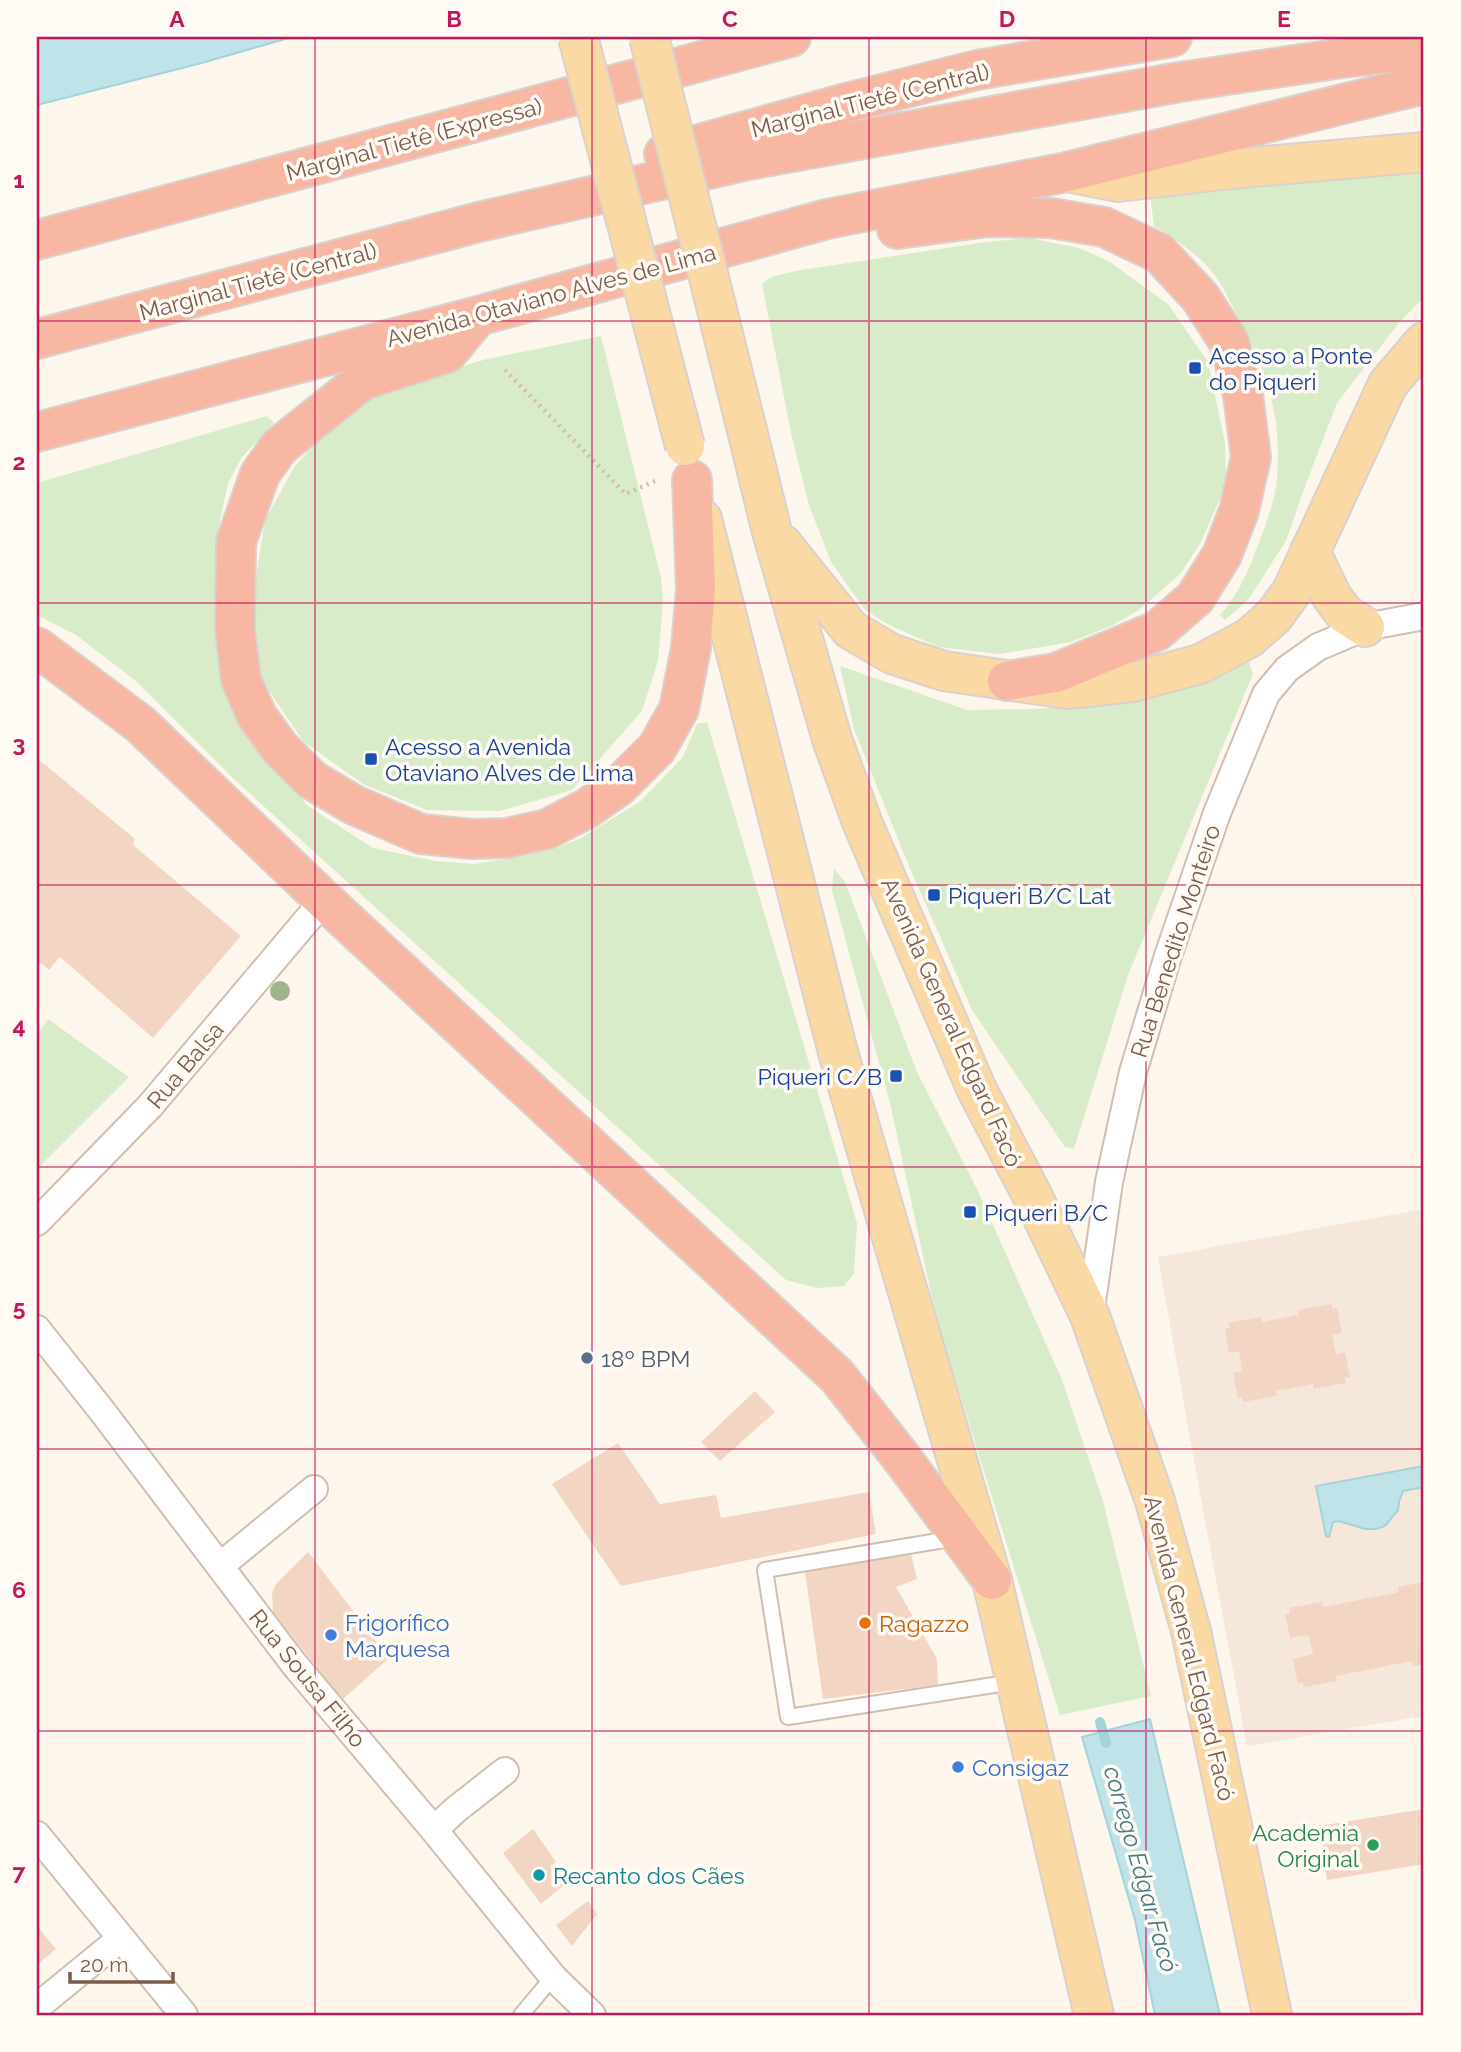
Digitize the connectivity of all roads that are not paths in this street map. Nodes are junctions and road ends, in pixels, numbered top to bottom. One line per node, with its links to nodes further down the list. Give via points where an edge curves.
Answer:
1 (578, 37): 16 (main road, bridge)
2 (649, 37): 17 (main road, Avenida General Edgard Facó, bridge)
3 (791, 37): 11 (highway, Marginal Tietê (Expressa))
4 (1172, 37): 10 (highway, Marginal Tietê (Central), via 977,71 846,103 572,181)
5 (1424, 49): 10 (highway, via 1180,82 748,160)
6 (1424, 84): 8 (highway, Avenida Otaviano Alves de Lima)
7 (1424, 152): 8 (main road, Avenida Otaviano Alves de Lima, via 1118,182)
8 (1068, 172): 9 (highway, Avenida Otaviano Alves de Lima)
9 (827, 219): 12 (highway, Avenida Otaviano Alves de Lima); 22 (highway, via 871,232 988,217 1051,218 1104,227 1159,253 1200,297 1229,342 1243,395 1251,457 1239,511 1222,555 1195,598 1157,631 1056,673)
10 (479, 222): 13 (highway, Marginal Tietê (Central))
11 (37, 240)
12 (478, 316): 15 (highway, Avenida Otaviano Alves de Lima); 16 (highway, via 447,353 363,380 279,447 260,474 236,542 235,629 241,680 257,716 312,780 354,805 421,834 472,839 507,838 547,829 619,786 657,748 680,709 696,589)
13 (37, 339)
14 (1424, 342): 18 (main road, via 1388,384)
15 (37, 432)
16 (688, 463): 30 (main road, via 838,1052)
17 (772, 532): 22 (main road, via 851,630 892,654 944,671); 25 (main road, Avenida General Edgard Facó, via 832,739 862,822 978,1090)
18 (1310, 551): 20 (main road, via 1332,597 1345,614); 22 (main road, via 1293,591 1274,616 1250,638 1200,664 1133,682 1068,689)
19 (1424, 616): 20 (street, Rua Benedito Monteiro)
20 (1365, 627): 25 (street, Rua Benedito Monteiro, via 1318,647 1287,669 1266,694 1217,813 1133,1072 1109,1182)
21 (37, 647): 23 (highway, via 140,724)
22 (1007, 681)
23 (324, 900): 24 (street, Rua Balsa, via 150,1106); 28 (highway, via 837,1376)
24 (37, 1222)
25 (1090, 1316): 42 (main road, Avenida General Edgard Facó, via 1156,1501 1191,1630)
26 (37, 1329): 29 (street, Rua Sousa Filho)
27 (314, 1489): 29 (street)
28 (960, 1538): 30 (highway); 31 (lane, via 765,1570 788,1717)
29 (220, 1566): 33 (street, Rua Sousa Filho, via 293,1664)
30 (992, 1580): 31 (main road)
31 (1015, 1682): 41 (main road)
32 (505, 1771): 33 (street)
33 (434, 1830): 36 (street, Rua Sousa Filho)
34 (37, 1835): 35 (street)
35 (120, 1939): 37 (street); 38 (street)
36 (553, 1977): 39 (lane); 40 (street, Rua Sousa Filho)
37 (37, 2007)
38 (184, 2015)
39 (521, 2015)
40 (592, 2015)
41 (1094, 2015)
42 (1272, 2015)

